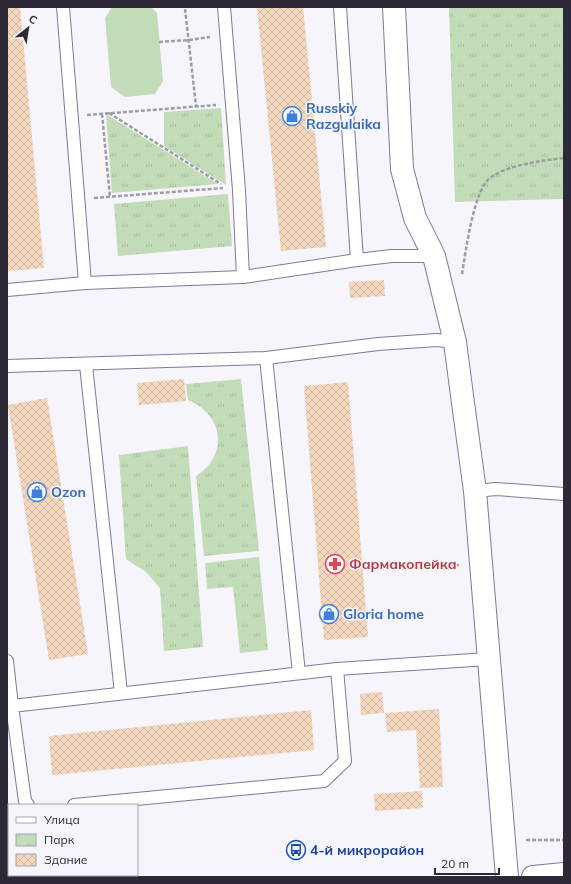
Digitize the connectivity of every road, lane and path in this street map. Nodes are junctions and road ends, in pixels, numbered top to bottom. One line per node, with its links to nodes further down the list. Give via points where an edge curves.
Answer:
1 (63, 7): 13 (lane)
2 (224, 7): 6 (lane)
3 (340, 7): 18 (lane)
4 (394, 7): 17 (street, via 402,169 415,218)
5 (185, 9): 7 (path)
6 (226, 34): 7 (path); 10 (lane)
7 (189, 40): 8 (path); 9 (path)
8 (160, 42)
9 (196, 106): 10 (path); 12 (path)
10 (232, 106): 20 (lane, via 240,190)
11 (102, 113): 12 (path); 13 (path); 15 (path)
12 (108, 113): 15 (path, via 228,188)
13 (71, 118): 16 (lane)
14 (564, 158): 19 (path, via 532,161 500,172 487,181 479,199)
15 (110, 197): 16 (path)
16 (78, 200): 21 (lane)
17 (434, 256): 18 (lane, via 392,256); 23 (street)
18 (357, 260): 20 (lane)
19 (461, 275)
20 (244, 277): 21 (lane)
21 (85, 283): 22 (lane)
22 (7, 290)
23 (455, 342): 24 (lane, via 437,340 378,344); 27 (street)
24 (266, 358): 25 (lane); 34 (lane)
25 (86, 365): 26 (lane); 35 (lane)
26 (7, 366)
27 (475, 491): 28 (lane, via 496,489); 29 (street)
28 (564, 494)
29 (480, 564): 30 (path); 31 (street)
30 (396, 569)
31 (488, 659): 33 (lane); 42 (street)
32 (7, 661): 36 (lane)
33 (337, 669): 34 (lane); 38 (lane, via 345,761 324,781)
34 (299, 673): 35 (lane)
35 (121, 693): 36 (lane)
36 (10, 706): 37 (lane)
37 (27, 804)
38 (84, 804)
39 (522, 840): 40 (path)
40 (564, 840)
41 (564, 874): 43 (street)
42 (506, 877)
43 (533, 877)

